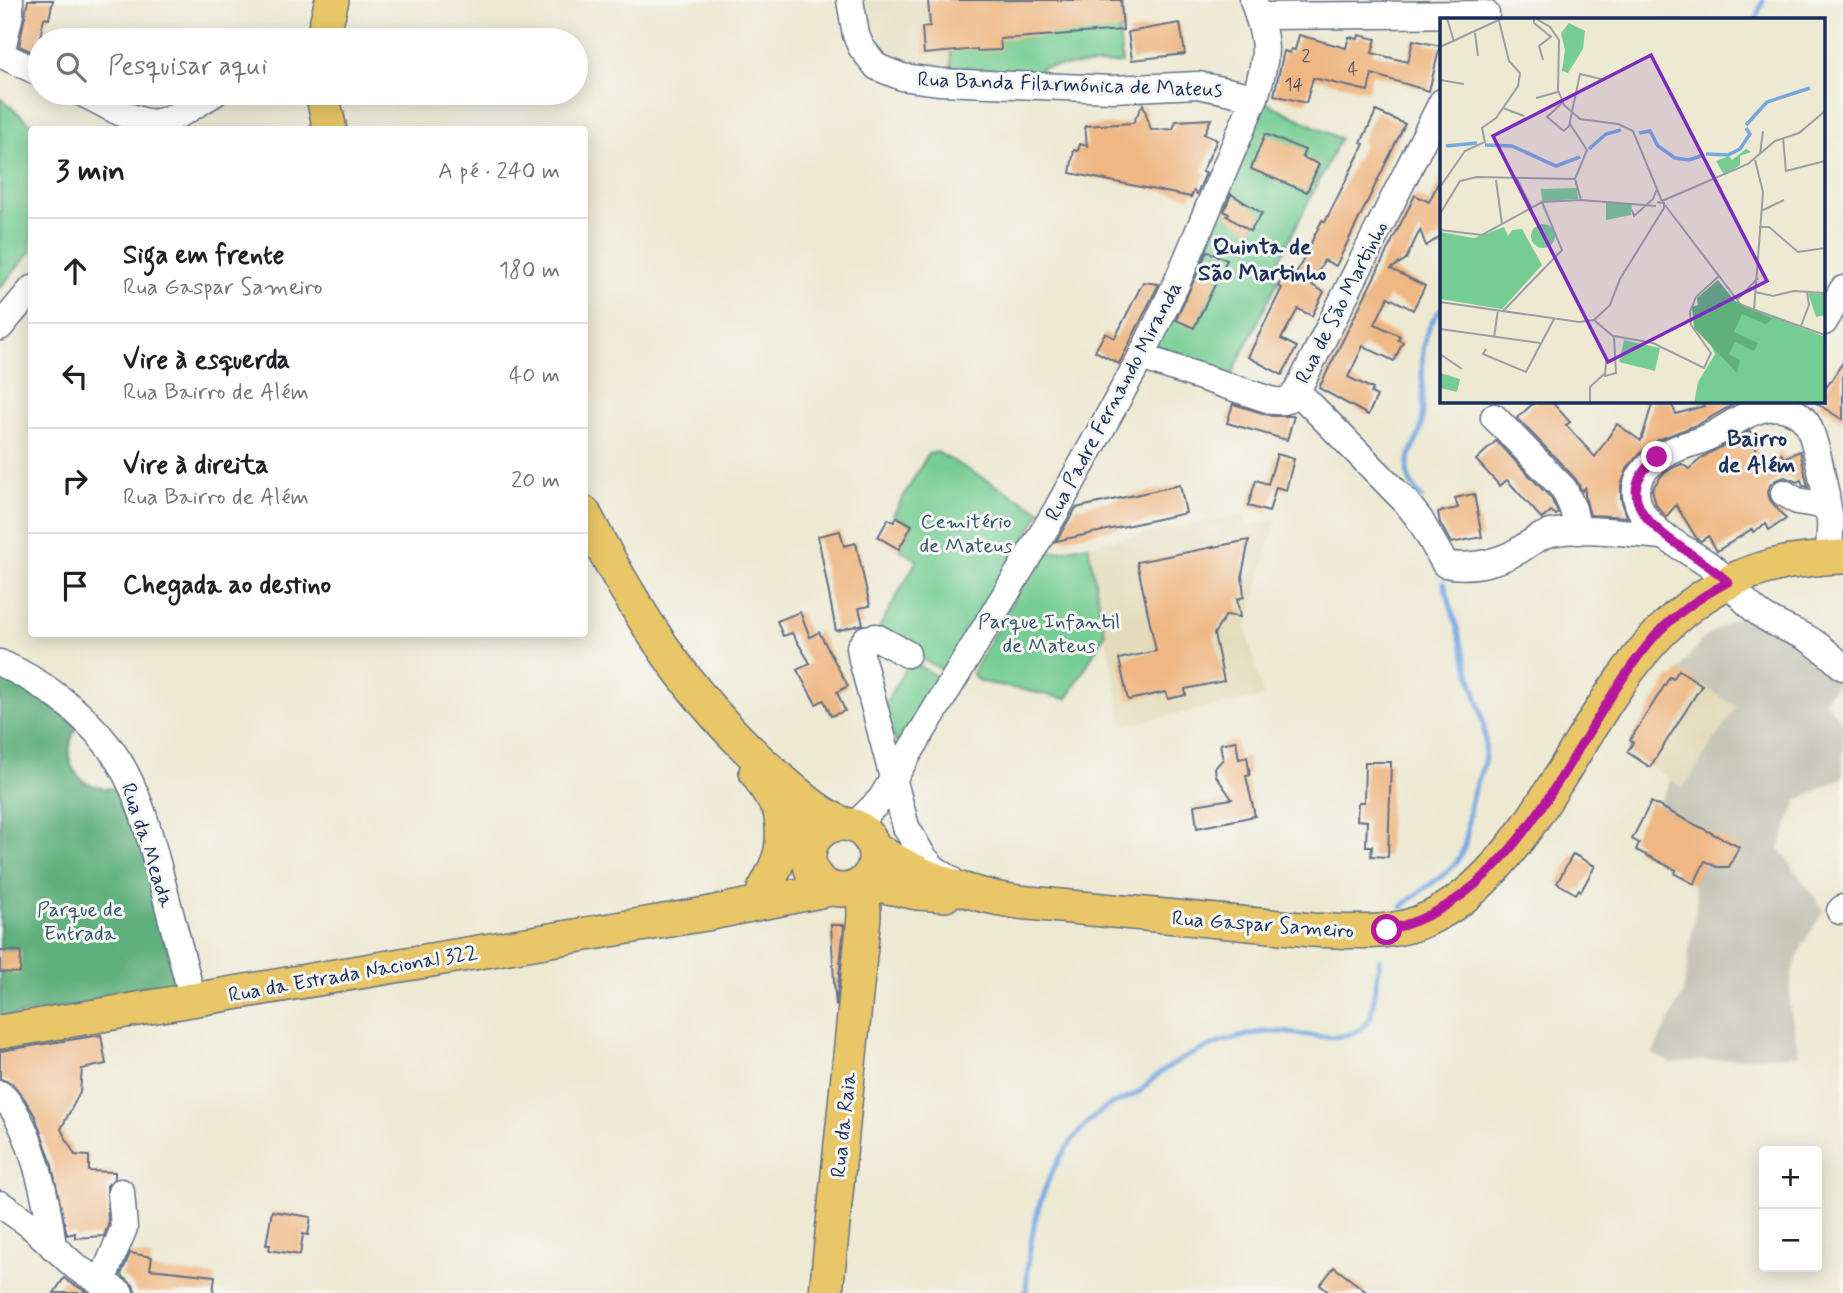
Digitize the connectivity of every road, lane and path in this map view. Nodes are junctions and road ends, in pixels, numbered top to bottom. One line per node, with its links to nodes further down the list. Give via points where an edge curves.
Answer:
1 (10, 0): 8 (street)
2 (332, 0): 7 (main road)
3 (850, 0): 10 (street, Rua Banda Filarmónica de Mateus, via 860,47 877,67 902,77 1112,89 1198,85)
4 (1401, 7): 5 (street); 6 (street)
5 (1256, 8): 10 (street, Rua Padre Fernando Miranda, via 1264,29 1266,56)
6 (1487, 11)
7 (325, 28)
8 (1, 54): 9 (street)
9 (28, 67)
10 (1255, 97): 21 (street, Rua Padre Fernando Miranda)
11 (106, 105): 15 (street)
12 (194, 105): 15 (street)
13 (325, 105): 16 (main road)
14 (1440, 106): 22 (street, Rua de São Martinho)
15 (152, 126)
16 (329, 126)
17 (1843, 289): 19 (street)
18 (28, 294): 20 (street)
19 (1826, 319)
20 (0, 327)
21 (1141, 357): 22 (street, Rua de São Martinho, via 1270,400 1286,402); 36 (street, Rua Padre Fernando Miranda, via 1056,511)
22 (1297, 391): 28 (street, via 1406,502 1445,564 1489,562 1541,536)
23 (1798, 407): 26 (street, via 1812,435); 29 (street, via 1760,410 1650,463 1640,475 1636,493 1645,516)
24 (1494, 417): 28 (street, via 1564,489)
25 (1784, 493): 26 (street, via 1797,501)
26 (1827, 506): 30 (street)
27 (588, 520): 35 (main road, via 662,647)
28 (1578, 531): 29 (street)
29 (1665, 536): 31 (street)
30 (1835, 557): 31 (main road, Rua Gaspar Sameiro, via 1765,567)
31 (1728, 582): 34 (street, via 1761,615 1820,646); 42 (main road, Rua Gaspar Sameiro, via 1685,608 1650,642 1535,815 1483,880 1444,909 1412,925 1387,930 1312,930)
32 (907, 654): 36 (street, via 876,637 866,639 860,647)
33 (0, 663): 45 (street, Rua da Meada, via 53,693 100,736 119,763 155,857)
34 (1843, 667)
35 (732, 735): 37 (main road, Rua da Raia); 38 (main road, via 812,805)
36 (894, 778): 38 (street, Rua Padre Fernando Miranda); 42 (street, via 906,827 922,855 941,874)
37 (779, 808): 39 (main road, Rua da Raia); 40 (main road, via 783,849)
38 (860, 834): 39 (main road, via 874,867); 39 (main road, via 825,829 812,845); 42 (main road, via 910,869)
39 (836, 877): 40 (main road); 41 (main road); 43 (main road); 44 (main road, Rua da Raia)
40 (764, 890): 43 (main road)
41 (918, 893): 42 (main road); 44 (main road, via 886,905)
42 (982, 896)
43 (706, 914): 45 (main road, Rua da Estrada Nacional 322)
44 (861, 943): 52 (main road, Rua da Raia)
45 (193, 1000): 46 (main road, Rua da Estrada Nacional 322)
46 (0, 1032)
47 (0, 1094): 50 (street, via 10,1103 28,1140)
48 (121, 1192): 51 (street, via 124,1228)
49 (0, 1204): 50 (street)
50 (52, 1247): 51 (street)
51 (111, 1288)
52 (826, 1293)

